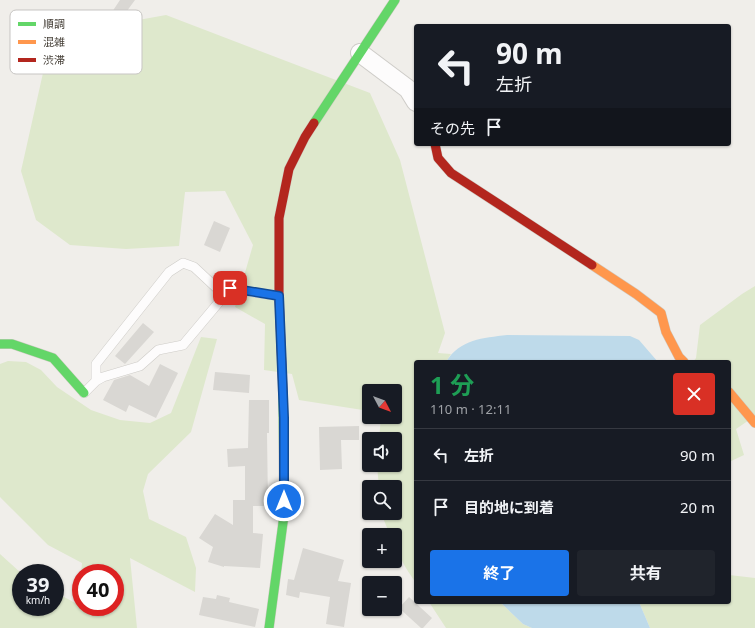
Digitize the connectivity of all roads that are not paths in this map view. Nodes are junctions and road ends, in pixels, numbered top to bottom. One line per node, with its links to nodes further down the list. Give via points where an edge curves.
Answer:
1 (395, 0): 2 (street)
2 (360, 53): 3 (street, via 408,89); 6 (street, via 305,137 289,169 279,218)
3 (414, 99)
4 (435, 146): 8 (street, via 438,158 451,173 636,294 661,314 666,332)
5 (224, 296): 6 (lane, via 230,288); 9 (lane, via 183,345 158,350 140,366); 9 (lane, via 194,267 183,263 169,272 96,364)
6 (279, 296): 13 (street, via 284,418 284,515)
7 (0, 344): 10 (street, via 12,344 54,358)
8 (682, 360)
9 (96, 381): 10 (lane)
10 (84, 393)
11 (731, 394): 12 (street)
12 (755, 423)
13 (269, 628)

